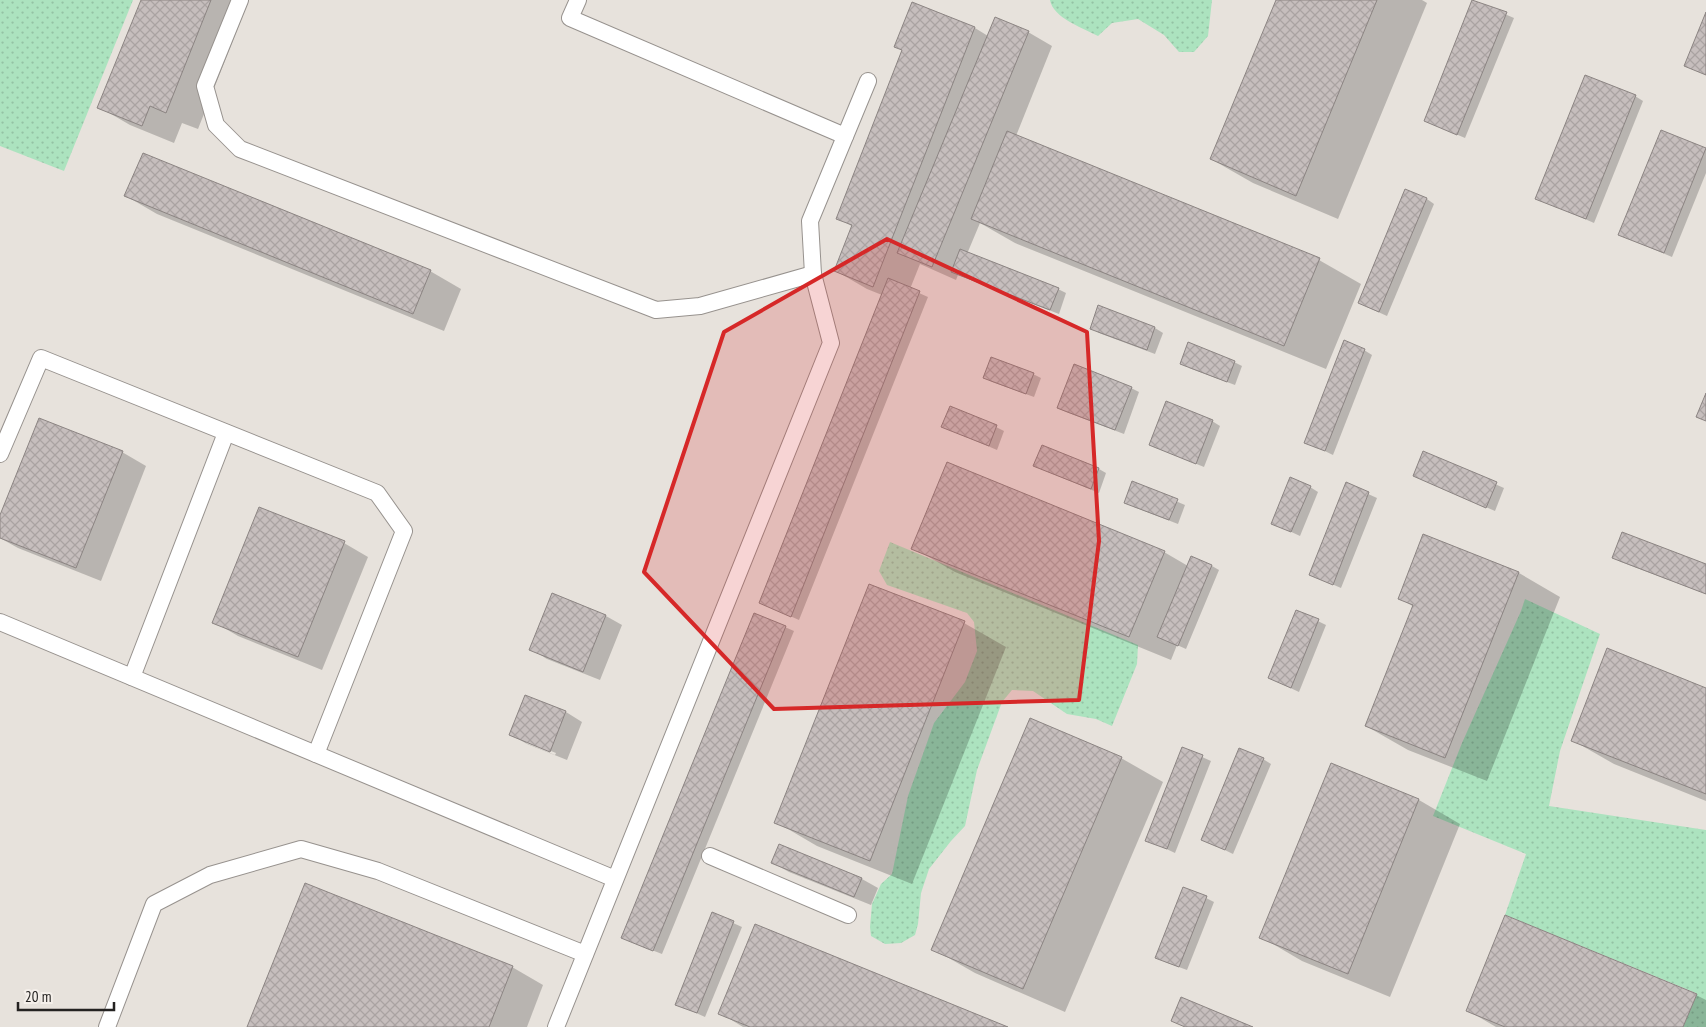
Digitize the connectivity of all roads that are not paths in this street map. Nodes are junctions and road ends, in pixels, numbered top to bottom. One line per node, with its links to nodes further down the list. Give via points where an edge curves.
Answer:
1 (240, 0): 5 (lane, via 205,86 216,125 240,149 656,310 700,306)
2 (578, 0): 4 (lane, via 570,18)
3 (868, 81): 4 (lane)
4 (845, 136): 5 (lane, via 810,221)
5 (813, 274): 12 (lane, via 831,342)
6 (226, 433): 7 (lane, via 41,358); 9 (lane); 10 (lane, via 377,494 404,531)
7 (0, 454)
8 (0, 622): 9 (lane)
9 (132, 677): 10 (lane)
10 (316, 754): 12 (lane)
11 (710, 856): 13 (lane)
12 (616, 879): 14 (lane)
13 (848, 915)
14 (585, 954): 15 (lane, via 378,871 300,849 210,875 154,904); 16 (lane)
15 (107, 1027)
16 (556, 1027)

